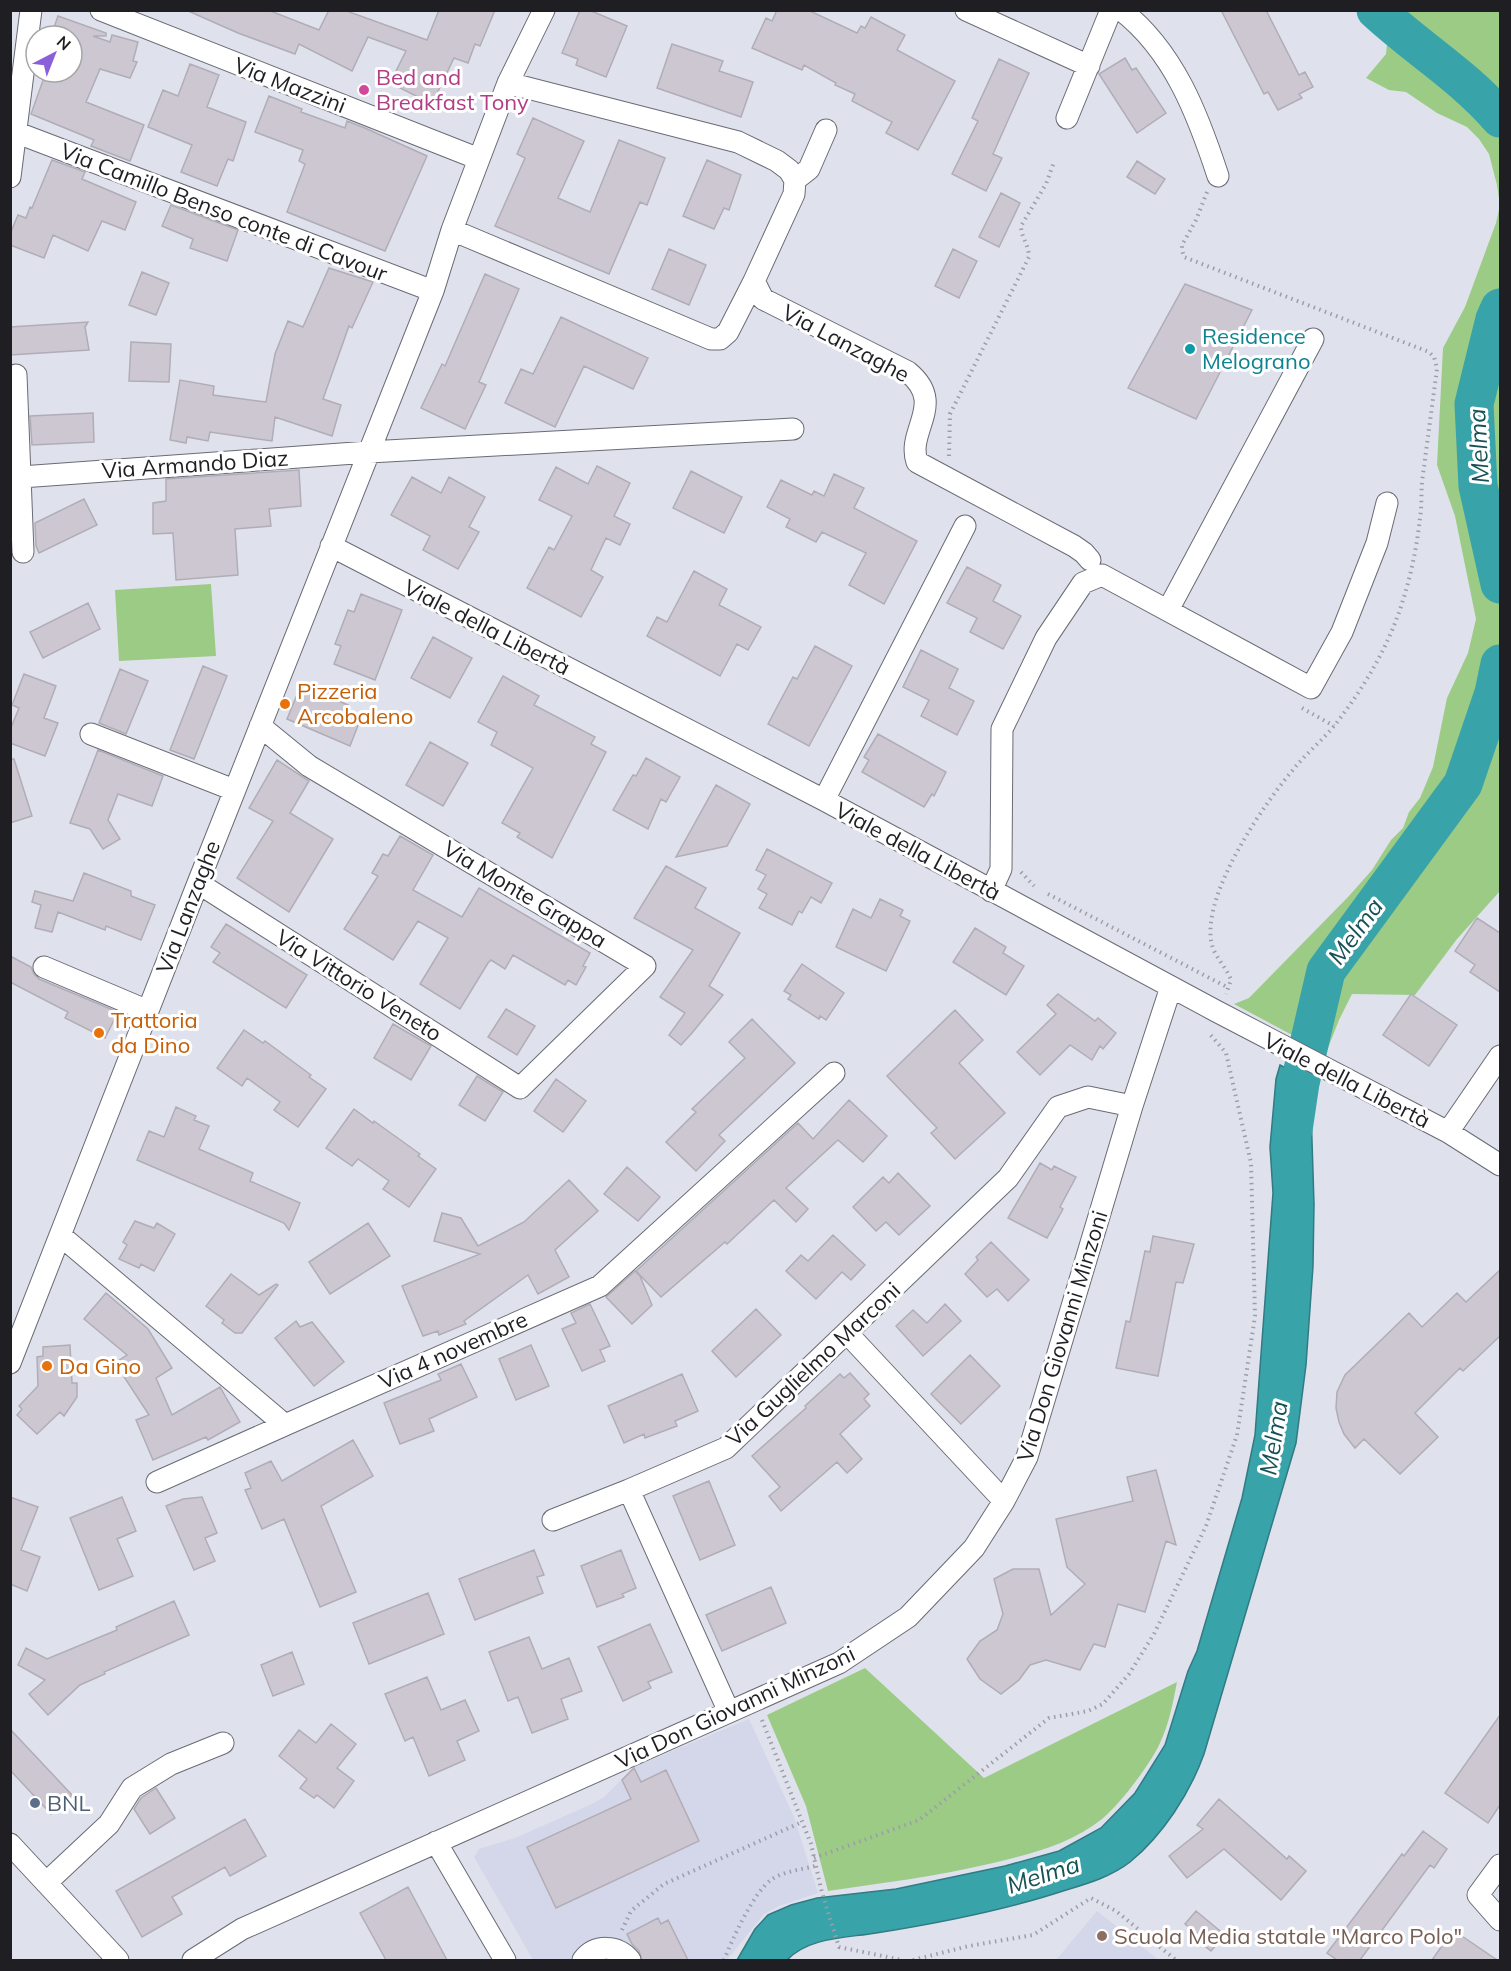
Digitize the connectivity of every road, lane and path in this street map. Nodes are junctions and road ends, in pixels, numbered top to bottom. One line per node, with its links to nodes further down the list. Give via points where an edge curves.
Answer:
1 (31, 10): 11 (street)
2 (101, 10): 12 (street, Via Mazzini)
3 (544, 10): 8 (street, Via Lanzaghe)
4 (966, 10): 7 (street)
5 (1111, 10): 7 (street)
6 (1121, 10): 14 (street, via 1152,40 1181,83)
7 (1089, 66): 9 (street)
8 (508, 83): 12 (street, Via Lanzaghe); 16 (street, via 738,142 777,161)
9 (1067, 118)
10 (826, 130): 16 (street, via 809,169)
11 (15, 132): 15 (street); 19 (street, Via Camillo Benso conte di Cavour)
12 (479, 159): 17 (street, Via Lanzaghe)
13 (1054, 162): 24 (path, via 1021,226 1029,256 950,414)
14 (1218, 176)
15 (10, 177)
16 (795, 180): 18 (street, via 794,194)
17 (452, 230): 18 (street, via 711,339 720,339 728,332); 19 (street, Via Lanzaghe)
18 (754, 281): 30 (street, Via Lanzaghe, via 764,299 914,377 925,406 914,448 917,462 1074,546)
19 (433, 291): 23 (street, Via Lanzaghe)
20 (1313, 339): 31 (street)
21 (16, 375): 25 (street)
22 (793, 429): 23 (street)
23 (369, 452): 25 (street, Via Armando Diaz); 28 (street, Via Lanzaghe)
24 (950, 460)
25 (21, 477): 29 (street)
26 (1387, 503): 31 (street, Via Lanzaghe, via 1377,543 1342,632 1311,688)
27 (965, 526): 35 (street)
28 (331, 546): 32 (street, Via Lanzaghe); 35 (street, Viale della Libertà)
29 (23, 552)
30 (1096, 567): 31 (street, Via Lanzaghe); 38 (street, via 1046,638 1002,729 1001,869)
31 (1168, 610)
32 (260, 726): 34 (street, Via Lanzaghe); 45 (street, Via Monte Grappa, via 309,766 645,966)
33 (92, 734): 34 (street)
34 (234, 790): 37 (street, Via Lanzaghe)
35 (824, 800): 38 (street, Viale della Libertà)
36 (1019, 867): 41 (path, via 1032,886)
37 (198, 883): 42 (street, Via Lanzaghe); 45 (street, Via Vittorio Veneto)
38 (991, 891): 40 (street, Viale della Libertà)
39 (44, 967): 42 (street)
40 (1171, 987): 46 (street, Via Don Giovanni Minzoni); 47 (street, Viale della Libertà)
41 (1229, 988)
42 (148, 1011): 49 (street, Via Lanzaghe)
43 (1500, 1056): 47 (street)
44 (834, 1073): 52 (street, Via 4 novembre, via 600,1286)
45 (520, 1088)
46 (1132, 1106): 50 (street, Via Guglielmo Marconi, via 1088,1097 1058,1107 1008,1178); 55 (street, Via Don Giovanni Minzoni, via 1027,1457)
47 (1448, 1132): 48 (street, Viale della Libertà)
48 (1500, 1165)
49 (61, 1236): 51 (street, Via Lanzaghe); 52 (street)
50 (847, 1333): 54 (street, Via Guglielmo Marconi, via 726,1448); 55 (street)
51 (10, 1363)
52 (285, 1425): 53 (street, Via 4 novembre)
53 (157, 1482)
54 (629, 1490): 56 (street, Via Guglielmo Marconi); 57 (street)
55 (1004, 1501): 57 (street, Via Don Giovanni Minzoni, via 974,1548 908,1617 839,1663)
56 (553, 1520)
57 (729, 1712): 61 (street, Via Don Giovanni Minzoni)
58 (761, 1716): 60 (path)
59 (223, 1743): 65 (street, via 171,1764 132,1788 109,1824)
60 (802, 1822): 64 (path); 67 (path, via 664,1884 632,1911)
61 (436, 1842): 69 (street, Via Don Giovanni Minzoni, via 242,1929); 70 (street)
62 (10, 1844): 65 (street)
63 (1500, 1865): 66 (street, via 1478,1895)
64 (815, 1866): 73 (path, via 770,1881 755,1898); 74 (path, via 839,1947)
65 (46, 1883): 68 (street)
66 (1500, 1920)
67 (612, 1949): 71 (street, via 594,1951); 72 (street)
68 (118, 1960)
69 (193, 1960)
70 (504, 1960)
71 (583, 1960)
72 (630, 1960)
73 (724, 1960)
74 (902, 1960)
75 (913, 1960): 76 (path, via 1033,1935 1091,1898 1116,1911)
76 (1176, 1960)

